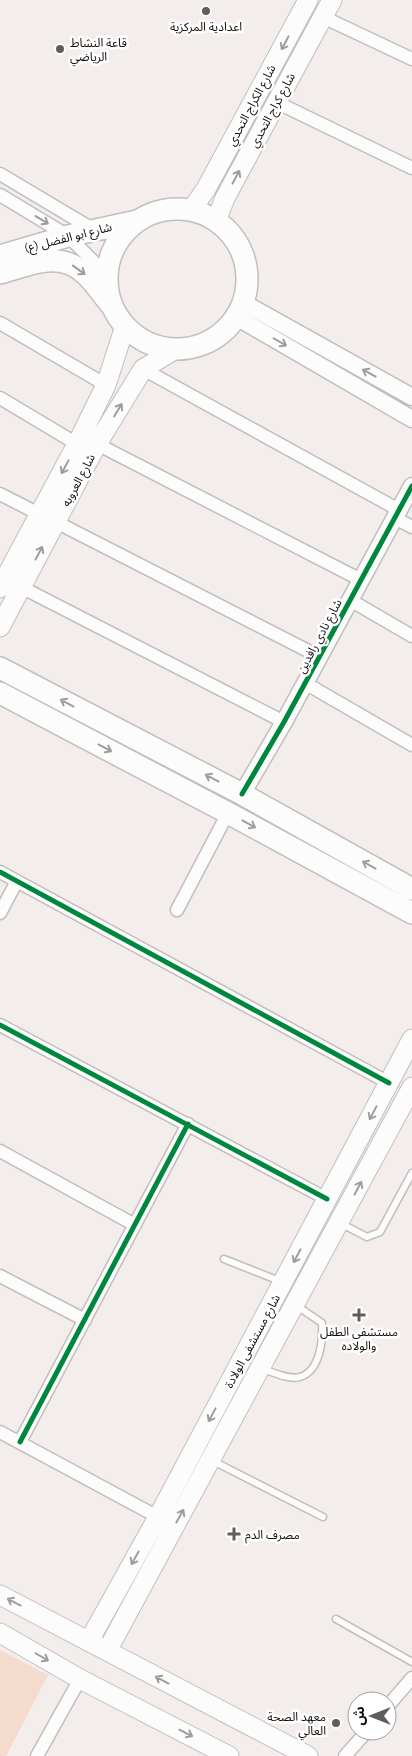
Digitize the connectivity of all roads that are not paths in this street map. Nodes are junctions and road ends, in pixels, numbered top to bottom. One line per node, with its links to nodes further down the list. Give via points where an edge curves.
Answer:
1 (308, 0): 9 (main road, شارع الكراج التحدي, one-way to 9, via 206,189)
2 (332, 0): 3 (main road, شارع كراج التحدي)
3 (323, 16): 4 (street); 5 (main road, شارع كراج التحدي)
4 (412, 60)
5 (276, 102): 6 (street); 11 (main road, شارع كراج التحدي, one-way to 5)
6 (412, 168)
7 (0, 174): 12 (street)
8 (0, 195): 13 (street, one-way to 13)
9 (192, 209): 10 (main road, via 166,209); 11 (main road)
10 (137, 221): 12 (main road, شارع ابو الفضل (ع)); 16 (main road, via 118,237 112,247)
11 (216, 221): 18 (main road, via 229,234 243,258 247,286)
12 (94, 230): 13 (main road, شارع ابو الفضل (ع))
13 (68, 236): 14 (main road, شارع ابو الفضل (ع)); 16 (street)
14 (0, 256)
15 (0, 273): 17 (main road, شارع ابو الفضل (ع), one-way to 17, via 38,262 68,262 85,273)
16 (108, 276): 17 (main road)
17 (113, 308): 20 (main road)
18 (241, 310): 21 (main road, via 222,333 209,342 192,349); 24 (street, one-way to 18); 26 (street, one-way to 26)
19 (0, 323): 23 (street)
20 (125, 326): 21 (main road, via 134,336); 23 (main road, شارع العروبه)
21 (174, 350): 22 (main road, شارع العروبه)
22 (143, 369): 28 (main road, شارع العروبه, one-way to 22); 31 (street)
23 (106, 385): 27 (main road, شارع العروبه)
24 (412, 397)
25 (0, 398): 27 (street)
26 (412, 419)
27 (77, 444): 32 (main road, شارع العروبه, one-way to 32)
28 (97, 444): 32 (main road, شارع العروبه); 34 (street)
29 (412, 486): 31 (street, شارع نادي رافدين)
30 (0, 494): 32 (street)
31 (397, 514): 33 (street); 34 (street, شارع نادي رافدين)
32 (48, 518): 35 (main road, شارع العروبه); 39 (street)
33 (412, 527)
34 (361, 580): 36 (street, شارع نادي رافدين)
35 (6, 583): 37 (main road, شارع العروبه); 43 (street)
36 (350, 600): 38 (street); 39 (street, شارع نادي رافدين)
37 (0, 626)
38 (412, 636)
39 (320, 657): 41 (street, شارع نادي رافدين)
40 (0, 668): 45 (main road, one-way to 40)
41 (305, 683): 43 (street, شارع نادي رافدين); 44 (street)
42 (0, 693): 46 (main road, one-way to 46)
43 (284, 722): 45 (street, شارع نادي رافدين)
44 (412, 745)
45 (242, 794): 49 (main road, one-way to 45)
46 (228, 813): 50 (street); 52 (main road, one-way to 52)
47 (0, 872): 48 (street)
48 (17, 881): 51 (street); 55 (street)
49 (412, 888)
50 (177, 910)
51 (0, 913)
52 (412, 913)
53 (0, 1025): 57 (street)
54 (412, 1039): 55 (main road, شارع مستشفى الولادة)
55 (389, 1083): 60 (main road, شارع مستشفى الولادة, one-way to 60)
56 (412, 1087): 61 (main road, شارع مستشفى الولادة, one-way to 56)
57 (188, 1124): 60 (street); 62 (street)
58 (0, 1151): 62 (street)
59 (412, 1173): 61 (lane, via 380,1232 367,1237)
60 (327, 1199): 65 (main road, شارع مستشفى الولادة, one-way to 65)
61 (339, 1222): 66 (main road, شارع مستشفى الولادة)
62 (135, 1225): 68 (street)
63 (224, 1260): 65 (lane)
64 (0, 1276): 68 (street)
65 (283, 1282): 67 (main road, شارع مستشفى الولادة)
66 (295, 1304): 69 (main road, شارع مستشفى الولادة); 70 (lane, via 322,1323 323,1340 313,1368 300,1377 286,1377)
67 (264, 1317): 69 (main road); 74 (main road, شارع مستشفى الولادة, one-way to 74)
68 (85, 1320): 72 (street)
69 (282, 1329): 70 (main road, شارع مستشفى الولادة)
70 (260, 1369): 73 (main road, شارع مستشفى الولادة)
71 (0, 1432): 72 (street)
72 (20, 1442): 74 (street)
73 (211, 1460): 75 (lane); 80 (main road, شارع مستشفى الولادة, one-way to 73)
74 (158, 1517): 79 (main road, شارع مستشفى الولادة, one-way to 79)
75 (323, 1517)
76 (0, 1594): 79 (main road, one-way to 76)
77 (336, 1619): 81 (lane)
78 (0, 1633): 83 (main road, one-way to 83)
79 (88, 1641): 80 (main road)
80 (107, 1651): 86 (main road, one-way to 80)
81 (412, 1662)
82 (412, 1678): 84 (street)
83 (80, 1679): 87 (street); 88 (main road, one-way to 88)
84 (397, 1695)
85 (358, 1741): 90 (street)
86 (280, 1750): 89 (main road)
87 (37, 1756)
88 (230, 1756)
89 (308, 1756)
90 (345, 1756)

